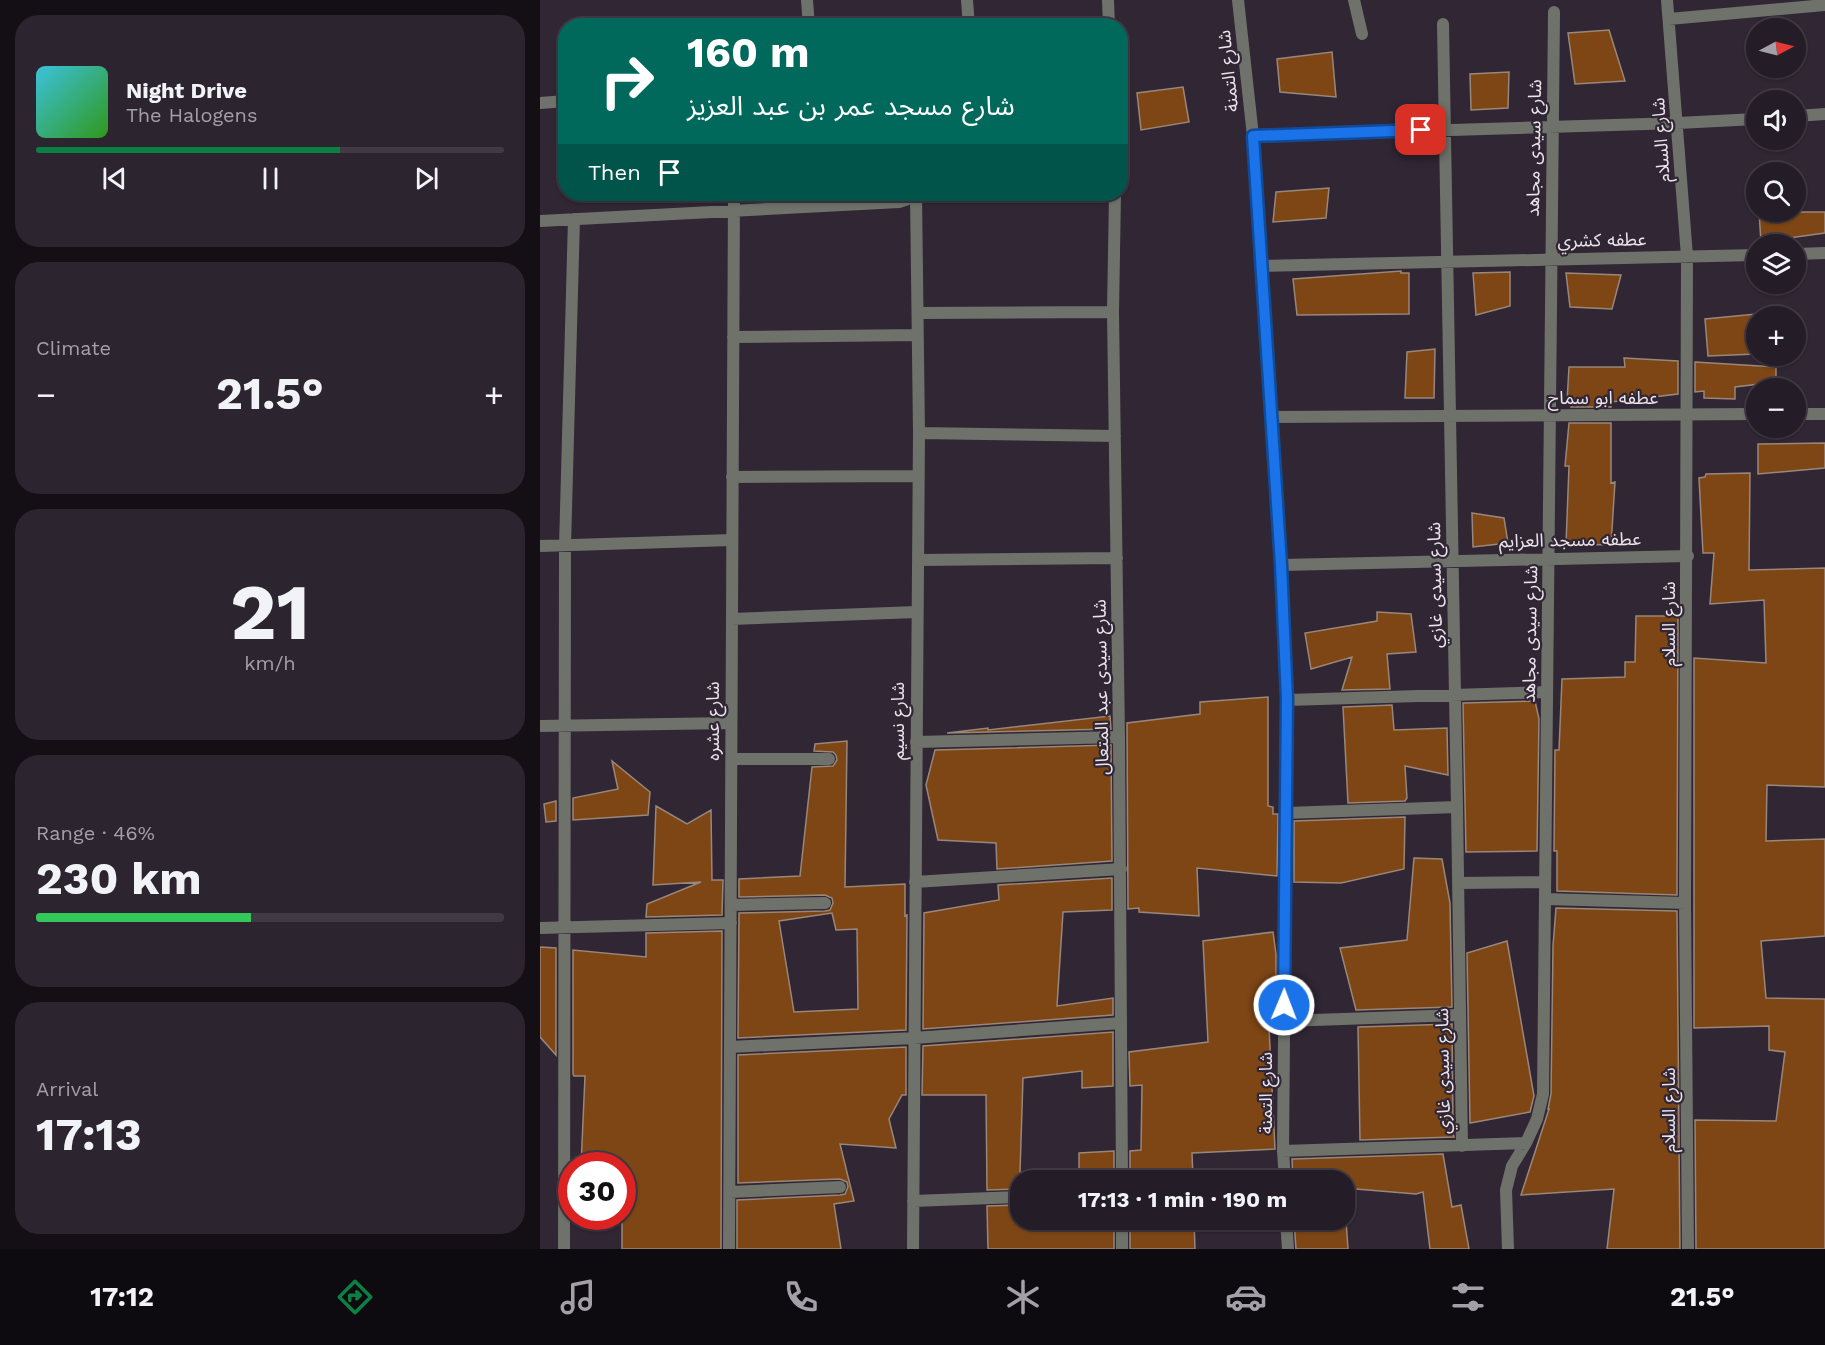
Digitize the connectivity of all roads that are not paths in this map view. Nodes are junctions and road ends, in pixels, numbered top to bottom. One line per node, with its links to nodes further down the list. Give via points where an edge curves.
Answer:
1 (807, 0): 9 (street)
2 (968, 0): 10 (street)
3 (1108, 0): 11 (street)
4 (1238, 0): 23 (street, شارع التمنة)
5 (1354, 0): 14 (street)
6 (1667, 0): 12 (street, شارع السلام)
7 (1825, 5): 12 (street)
8 (1554, 12): 21 (street, شارع سيدى مجاهد)
9 (808, 18)
10 (969, 18)
11 (1109, 18)
12 (1669, 18): 20 (street, شارع السلام)
13 (1443, 24): 22 (street, شارع سيدى غازي)
14 (1362, 34)
15 (558, 102): 16 (street)
16 (540, 103)
17 (1825, 114): 18 (street)
18 (1806, 115)
19 (1746, 120): 20 (street)
20 (1678, 123): 21 (street); 36 (street, شارع السلام)
21 (1552, 128): 22 (street); 37 (street, شارع سيدى مجاهد)
22 (1445, 130): 23 (street); 38 (street, شارع سيدى غازي)
23 (1253, 136): 39 (street, شارع التمنة)
24 (734, 201): 30 (street, شارع عشره)
25 (810, 201): 30 (street)
26 (858, 201): 27 (street)
27 (901, 201)
28 (916, 201): 41 (street, شارع نسيم)
29 (1115, 201): 40 (street, شارع سيدى عبد المتعال)
30 (734, 210): 31 (street); 43 (street, شارع عشره)
31 (574, 219): 32 (street); 57 (street)
32 (540, 221)
33 (1825, 253): 34 (street)
34 (1806, 254)
35 (1746, 255): 36 (street, عطفه كشري)
36 (1687, 256): 37 (street, عطفه كشري); 47 (street, شارع السلام)
37 (1551, 259): 38 (street, عطفه كشري); 49 (street, شارع سيدى مجاهد)
38 (1447, 261): 39 (street, عطفه كشري); 48 (street, شارع سيدى غازي)
39 (1261, 266): 50 (street, شارع التمنة)
40 (1113, 312): 41 (street); 52 (street, شارع سيدى عبد المتعال)
41 (918, 313): 42 (street, شارع نسيم)
42 (917, 335): 43 (street); 51 (street, شارع نسيم)
43 (733, 337): 54 (street, شارع عشره)
44 (1746, 414): 47 (street, عطفه ابو سماح)
45 (1806, 414): 46 (street)
46 (1825, 414)
47 (1688, 415): 49 (street, عطفه ابو سماح); 58 (street, شارع السلام)
48 (1450, 416): 49 (street, عطفه ابو سماح); 50 (street, عطفه ابو سماح); 62 (street, شارع سيدى غازي)
49 (1550, 416): 60 (street, شارع سيدى مجاهد)
50 (1271, 417): 63 (street, شارع التمنة)
51 (919, 433): 52 (street); 53 (street, شارع نسيم)
52 (1115, 436): 59 (street, شارع سيدى عبد المتعال)
53 (918, 476): 54 (street); 61 (street, شارع نسيم)
54 (732, 477): 55 (street, شارع عشره)
55 (732, 540): 57 (street); 65 (street, شارع عشره)
56 (540, 546): 57 (street)
57 (565, 546): 71 (street)
58 (1688, 556): 60 (street, عطفه مسجد العزايم); 84 (street, شارع السلام)
59 (1117, 558): 61 (street); 72 (street, شارع سيدى عبد المتعال)
60 (1548, 558): 62 (street, عطفه مسجد العزايم); 66 (street, شارع سيدى مجاهد)
61 (918, 560): 64 (street, شارع نسيم)
62 (1453, 561): 63 (street, عطفه مسجد العزايم); 67 (street, شارع سيدى غازي)
63 (1281, 565): 68 (street, شارع التمنة)
64 (917, 612): 65 (street); 73 (street, شارع نسيم)
65 (732, 619): 69 (street, شارع عشره)
66 (1547, 692): 67 (street); 80 (street, شارع سيدى مجاهد)
67 (1455, 694): 68 (street); 76 (street, شارع سيدى غازي)
68 (1287, 699): 77 (street, شارع التمنة)
69 (731, 723): 71 (street); 74 (street, شارع عشره)
70 (540, 726): 71 (street)
71 (564, 726): 87 (street)
72 (1119, 737): 73 (street); 78 (street, شارع سيدى عبد المتعال)
73 (916, 742): 79 (street, شارع نسيم)
74 (732, 759): 75 (street); 85 (street, شارع عشره)
75 (829, 759)
76 (1457, 807): 77 (street); 81 (street, شارع سيدى غازي)
77 (1286, 813): 90 (street, شارع التمنة)
78 (1120, 869): 79 (street); 91 (street, شارع سيدى عبد المتعال)
79 (915, 882): 92 (street, شارع نسيم)
80 (1545, 882): 81 (street); 82 (street, شارع سيدى مجاهد)
81 (1458, 883): 89 (street, شارع سيدى غازي)
82 (1545, 898): 84 (street); 94 (street, شارع سيدى مجاهد, via 1543,1094)
83 (825, 903): 85 (street)
84 (1685, 903): 111 (street, شارع السلام)
85 (731, 905): 86 (street, شارع عشره)
86 (731, 923): 87 (street); 93 (street, شارع عشره)
87 (564, 927): 88 (street); 105 (street)
88 (540, 928)
89 (1460, 1015): 90 (street); 95 (street, شارع سيدى غازي)
90 (1284, 1022): 96 (street, شارع التمنة)
91 (1121, 1023): 92 (street); 97 (street, شارع سيدى عبد المتعال)
92 (914, 1038): 93 (street); 102 (street, شارع نسيم)
93 (730, 1047): 100 (street, شارع عشره)
94 (1526, 1143): 95 (street); 110 (street, شارع سيدى مجاهد, via 1512,1166 1506,1190)
95 (1462, 1146): 96 (street)
96 (1283, 1151): 98 (street, شارع التمنة)
97 (1122, 1170)
98 (1284, 1170)
99 (840, 1187): 100 (street)
100 (730, 1192): 106 (street, شارع عشره)
101 (1010, 1197): 102 (street)
102 (913, 1202): 107 (street, شارع نسيم)
103 (1122, 1230): 108 (street)
104 (1286, 1230): 109 (street)
105 (564, 1249)
106 (729, 1249)
107 (913, 1249)
108 (1122, 1249)
109 (1287, 1249)
110 (1508, 1249)
111 (1688, 1249)

